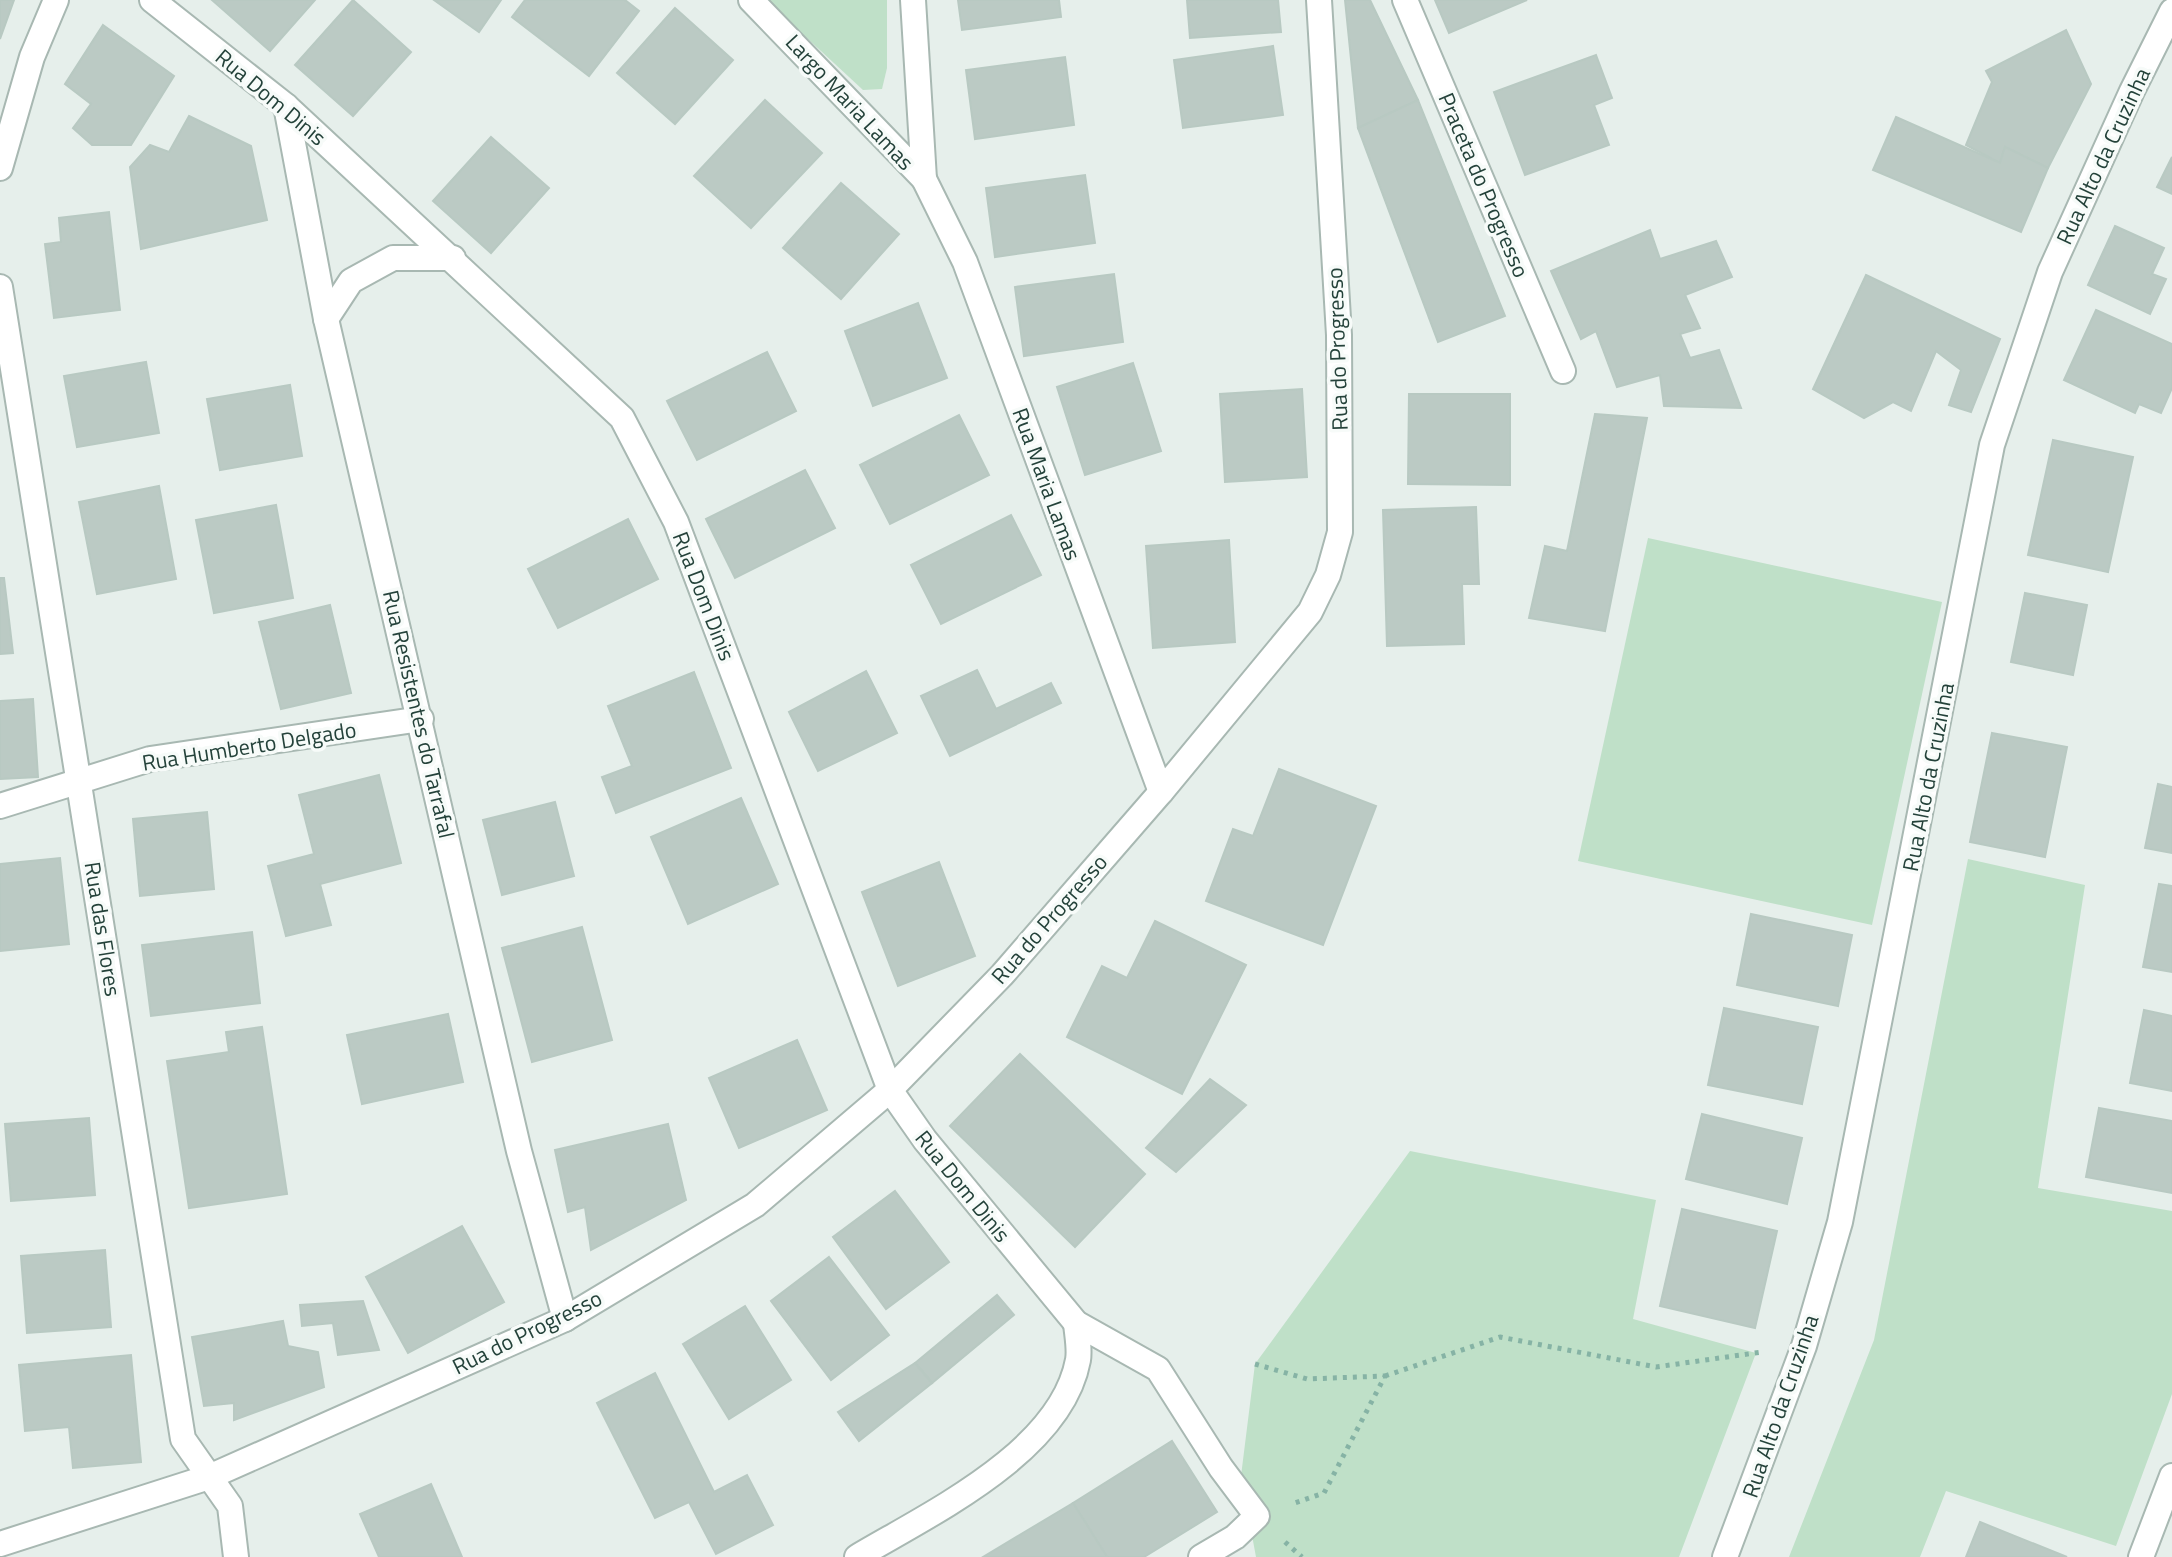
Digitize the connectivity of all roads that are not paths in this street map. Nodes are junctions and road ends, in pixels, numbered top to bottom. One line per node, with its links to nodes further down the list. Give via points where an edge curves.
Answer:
1 (56, 0): 9 (street, via 32,57)
2 (152, 0): 8 (street, Rua Dom Dinis)
3 (751, 0): 10 (street, Largo Maria Lamas)
4 (913, 0): 10 (street, Largo Maria Lamas)
5 (1319, 0): 17 (street, Rua do Progresso, via 1339,335 1340,532 1310,612)
6 (1405, 0): 14 (street, Praceta do Progresso)
7 (2165, 10): 28 (street, Rua Alto da Cruzinha, via 2050,272 1992,445 1840,1222 1804,1346)
8 (286, 106): 11 (street, Rua Dom Dinis); 13 (street, Rua Resistentes do Tarrafal)
9 (0, 168)
10 (924, 179): 17 (street, Rua Maria Lamas, via 965,262)
11 (453, 258): 13 (street, via 393,258 351,281); 19 (street, Rua Dom Dinis, via 622,418 676,522)
12 (0, 287): 16 (street, Rua das Flores)
13 (326, 319): 15 (street, Rua Resistentes do Tarrafal)
14 (1563, 371)
15 (421, 719): 16 (street, Rua Humberto Delgado, via 150,759); 20 (street, Rua Resistentes do Tarrafal, via 515,1136)
16 (79, 780): 18 (street, Rua Humberto Delgado); 23 (street, Rua das Flores, via 183,1439)
17 (1161, 792): 19 (street, Rua do Progresso, via 1002,975)
18 (0, 806)
19 (890, 1090): 20 (street, Rua do Progresso, via 755,1205); 21 (street, Rua Dom Dinis)
20 (565, 1319): 23 (street, Rua do Progresso)
21 (1076, 1323): 26 (street, via 1079,1358 1064,1401 1042,1432 962,1495); 27 (street, via 1158,1369 1257,1516)
22 (2172, 1476): 29 (street)
23 (209, 1477): 24 (street, Rua do Progresso); 25 (street, Rua das Flores, via 230,1506)
24 (0, 1544)
25 (236, 1557)
26 (857, 1557)
27 (1201, 1557)
28 (1725, 1557)
29 (2141, 1557)

